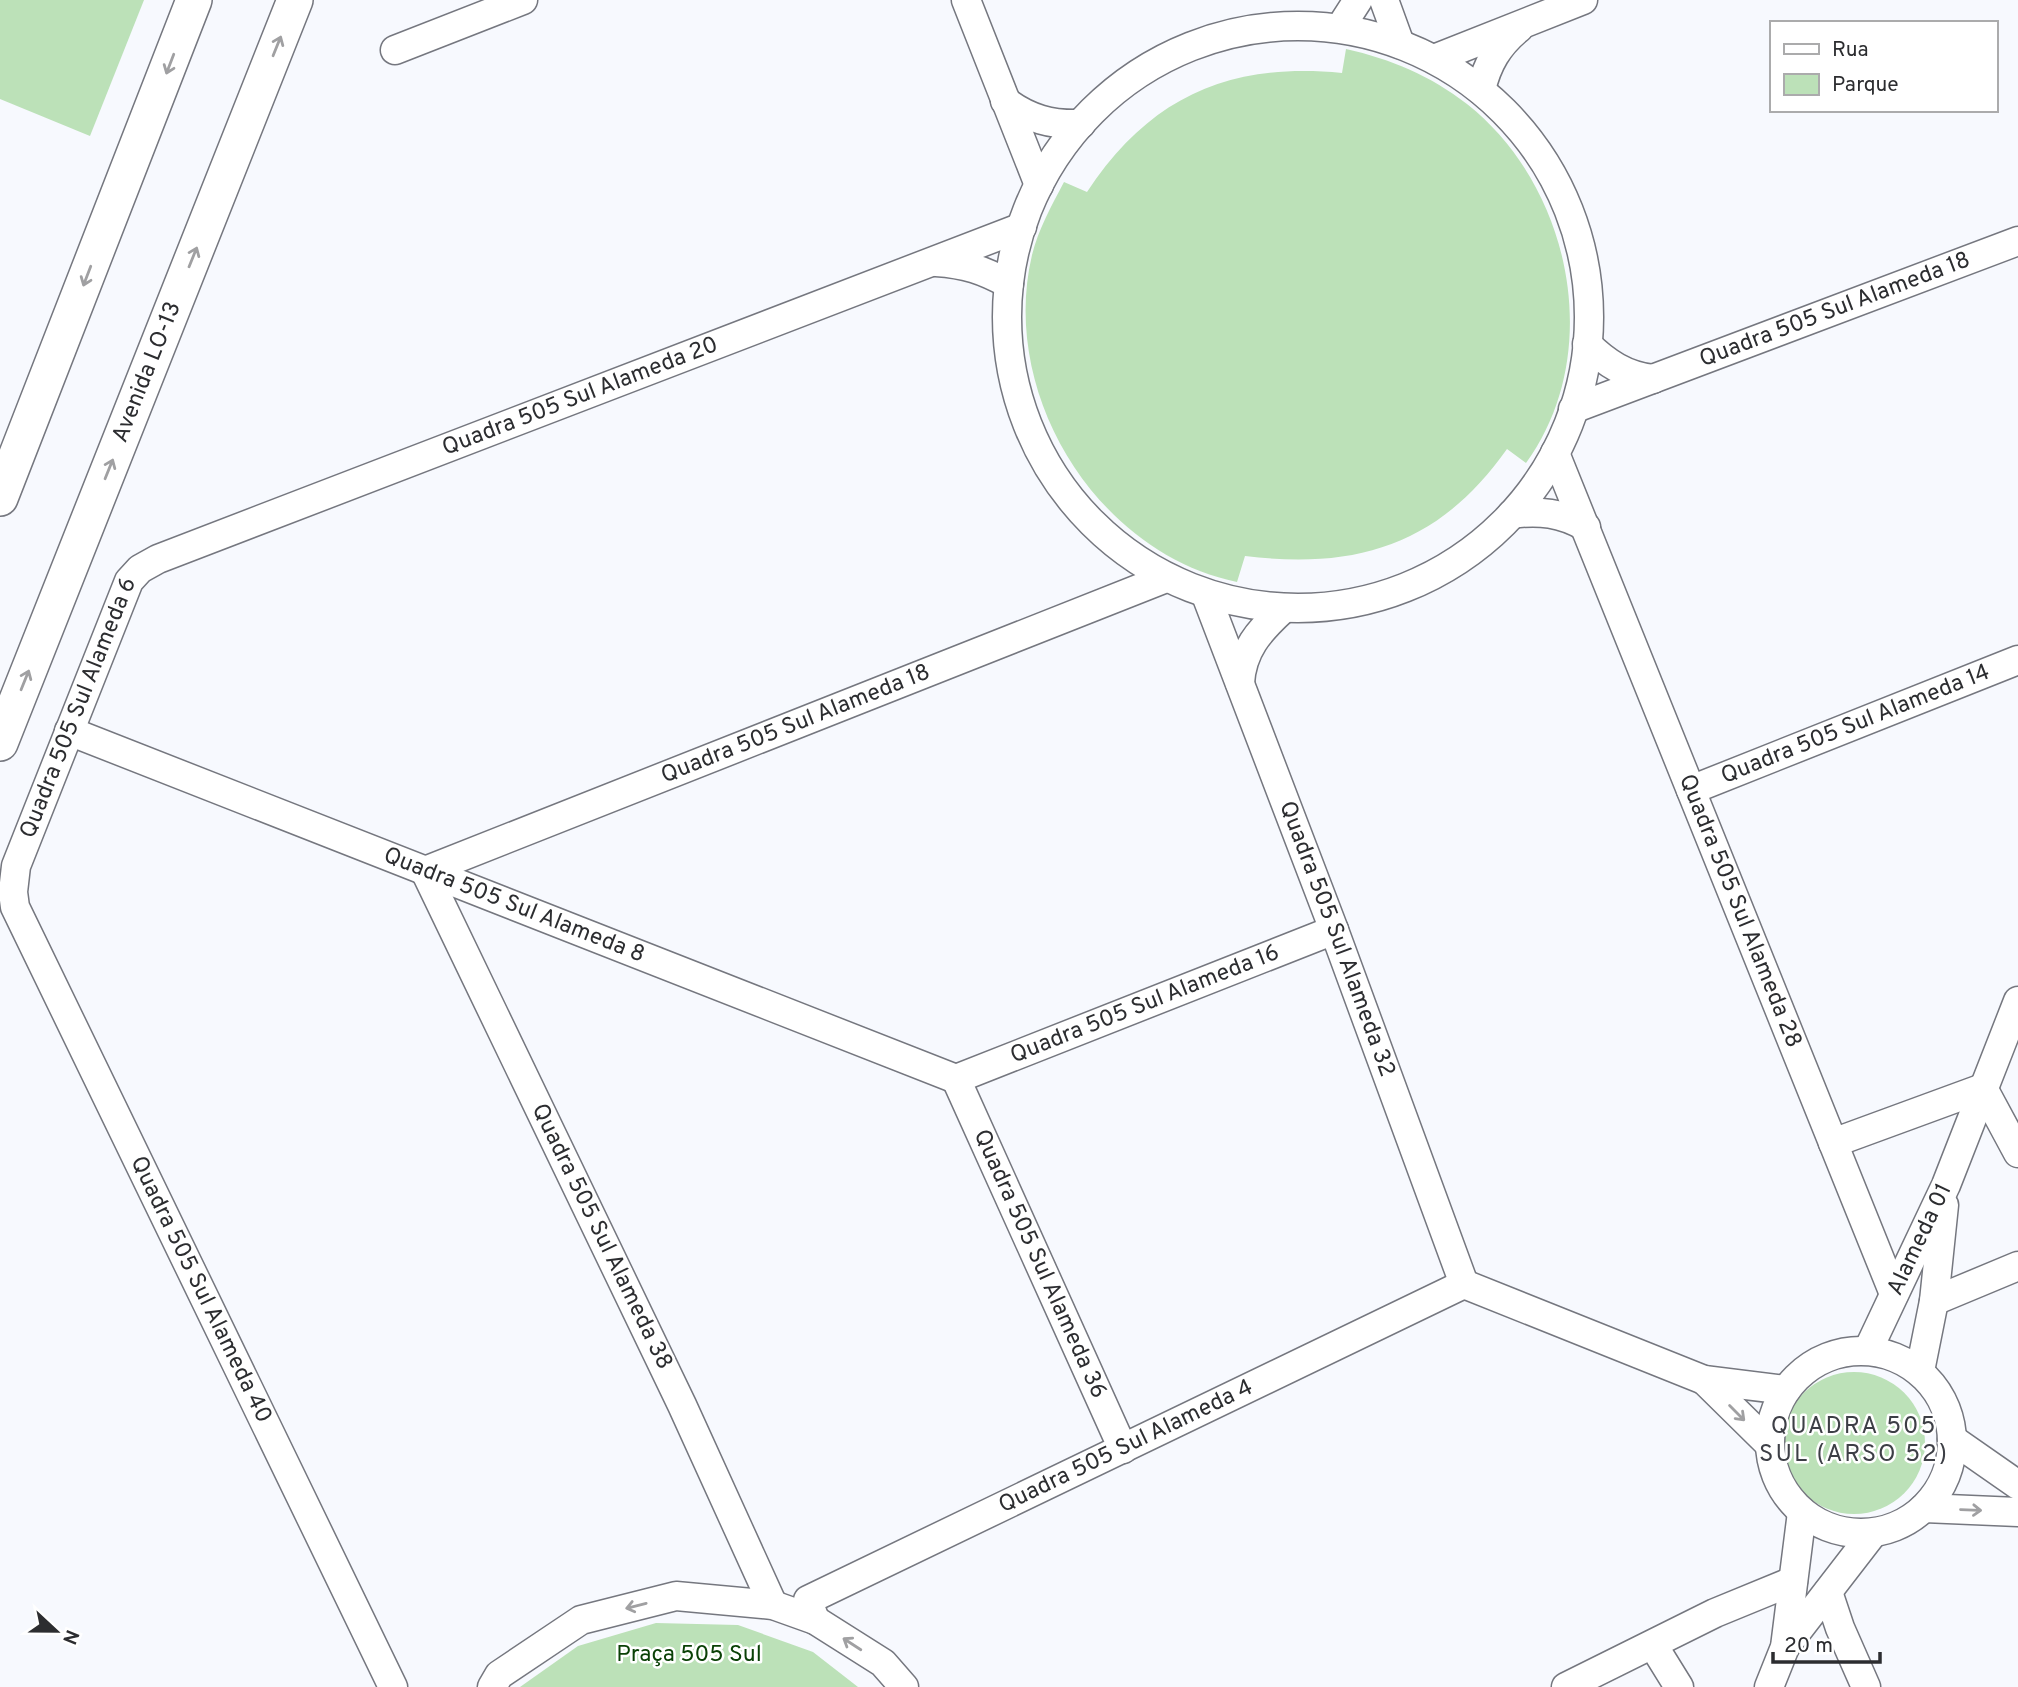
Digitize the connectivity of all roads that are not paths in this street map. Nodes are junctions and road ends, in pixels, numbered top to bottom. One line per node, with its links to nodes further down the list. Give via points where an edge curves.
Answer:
1 (194, 0): 25 (street, one-way to 25)
2 (295, 0): 37 (street, Avenida LO-13, one-way to 2)
3 (523, 0): 11 (street)
4 (966, 0): 14 (street)
5 (1358, 0): 9 (street)
6 (1384, 0): 10 (street)
7 (1583, 0): 8 (street)
8 (1525, 23): 12 (street); 13 (street, via 1497,50)
9 (1339, 28): 10 (street); 15 (street, via 1268,27 1199,43 1147,68 1112,93)
10 (1400, 44): 12 (street)
11 (395, 50)
12 (1434, 59): 13 (street)
13 (1481, 90): 21 (street, via 1531,142 1566,204 1585,272)
14 (1005, 101): 15 (street, via 1035,119); 16 (street)
15 (1081, 124): 16 (street)
16 (1039, 185): 17 (street)
17 (1022, 227): 19 (street, Quadra 505 Sul Alameda 20); 20 (street)
18 (2018, 241): 22 (street, Quadra 505 Sul Alameda 18)
19 (929, 262): 20 (street, via 960,264); 29 (street, Quadra 505 Sul Alameda 20)
20 (1009, 284): 28 (street, via 1010,358 1029,429 1065,493)
21 (1587, 344): 22 (street, via 1613,366); 23 (street)
22 (1653, 379): 23 (street, Quadra 505 Sul Alameda 18)
23 (1573, 409): 24 (street)
24 (1555, 453): 26 (street); 27 (street, Quadra 505 Sul Alameda 28)
25 (0, 498)
26 (1511, 514): 27 (street, via 1553,514); 33 (street, via 1460,559 1415,584 1352,604)
27 (1586, 527): 38 (street, Quadra 505 Sul Alameda 28)
28 (1116, 546): 30 (street); 32 (street, via 1113,580)
29 (140, 569): 36 (street, Quadra 505 Sul Alameda 6, via 129,581)
30 (1166, 578): 31 (street); 32 (street, Quadra 505 Sul Alameda 18)
31 (1206, 595): 33 (street); 35 (street, Quadra 505 Sul Alameda 32)
32 (1091, 607): 39 (street, Quadra 505 Sul Alameda 18)
33 (1283, 609): 35 (street, via 1248,648)
34 (2018, 660): 38 (street, Quadra 505 Sul Alameda 14)
35 (1240, 683): 41 (street, Quadra 505 Sul Alameda 32)
36 (69, 731): 39 (street, Quadra 505 Sul Alameda 8); 40 (street, Quadra 505 Sul Alameda 6, via 16,866)
37 (0, 743)
38 (1691, 790): 45 (street, Quadra 505 Sul Alameda 28)
39 (425, 871): 43 (street, Quadra 505 Sul Alameda 8); 66 (street, Quadra 505 Sul Alameda 38)
40 (13, 892): 70 (street, Quadra 505 Sul Alameda 40, via 19,919)
41 (1334, 930): 43 (street, Quadra 505 Sul Alameda 16); 49 (street, Quadra 505 Sul Alameda 32)
42 (2018, 1001): 44 (street)
43 (957, 1079): 58 (street, Quadra 505 Sul Alameda 36)
44 (1983, 1088): 45 (street); 46 (street); 47 (street)
45 (1833, 1143): 50 (street, Quadra 505 Sul Alameda 28)
46 (2018, 1153)
47 (1946, 1185): 50 (street, Alameda 01); 51 (street, Alameda 01)
48 (2018, 1266): 51 (street)
49 (1464, 1284): 54 (street); 58 (street, Quadra 505 Sul Alameda 4)
50 (1894, 1294): 52 (street, Alameda 01)
51 (1934, 1301): 53 (street, Alameda 01)
52 (1868, 1350): 53 (street, via 1905,1361); 55 (street, via 1830,1356 1805,1370)
53 (1920, 1371): 56 (street, via 1944,1402)
54 (1704, 1380): 55 (street); 57 (street, one-way to 57)
55 (1786, 1390): 57 (street, via 1776,1407)
56 (1952, 1439): 59 (street); 60 (street, via 1946,1476)
57 (1770, 1446): 62 (street, via 1779,1482)
58 (1123, 1449): 67 (street, Quadra 505 Sul Alameda 4, via 808,1601)
59 (2018, 1485)
60 (1924, 1508): 61 (street, one-way to 61); 63 (street, via 1909,1520)
61 (2018, 1512)
62 (1802, 1513): 63 (street, via 1835,1530); 64 (street)
63 (1873, 1533): 65 (street)
64 (1793, 1581): 68 (street); 69 (street)
65 (1828, 1592): 69 (street); 76 (street)
66 (773, 1605): 67 (street); 71 (street, one-way to 71, via 676,1596 581,1620 499,1675)
67 (815, 1620): 72 (street, one-way to 67, via 883,1663)
68 (1653, 1645): 73 (street); 74 (street)
69 (1784, 1647): 75 (street)
70 (393, 1687)
71 (492, 1687)
72 (904, 1687)
73 (1566, 1687)
74 (1679, 1687)
75 (1769, 1687)
76 (1866, 1687)

